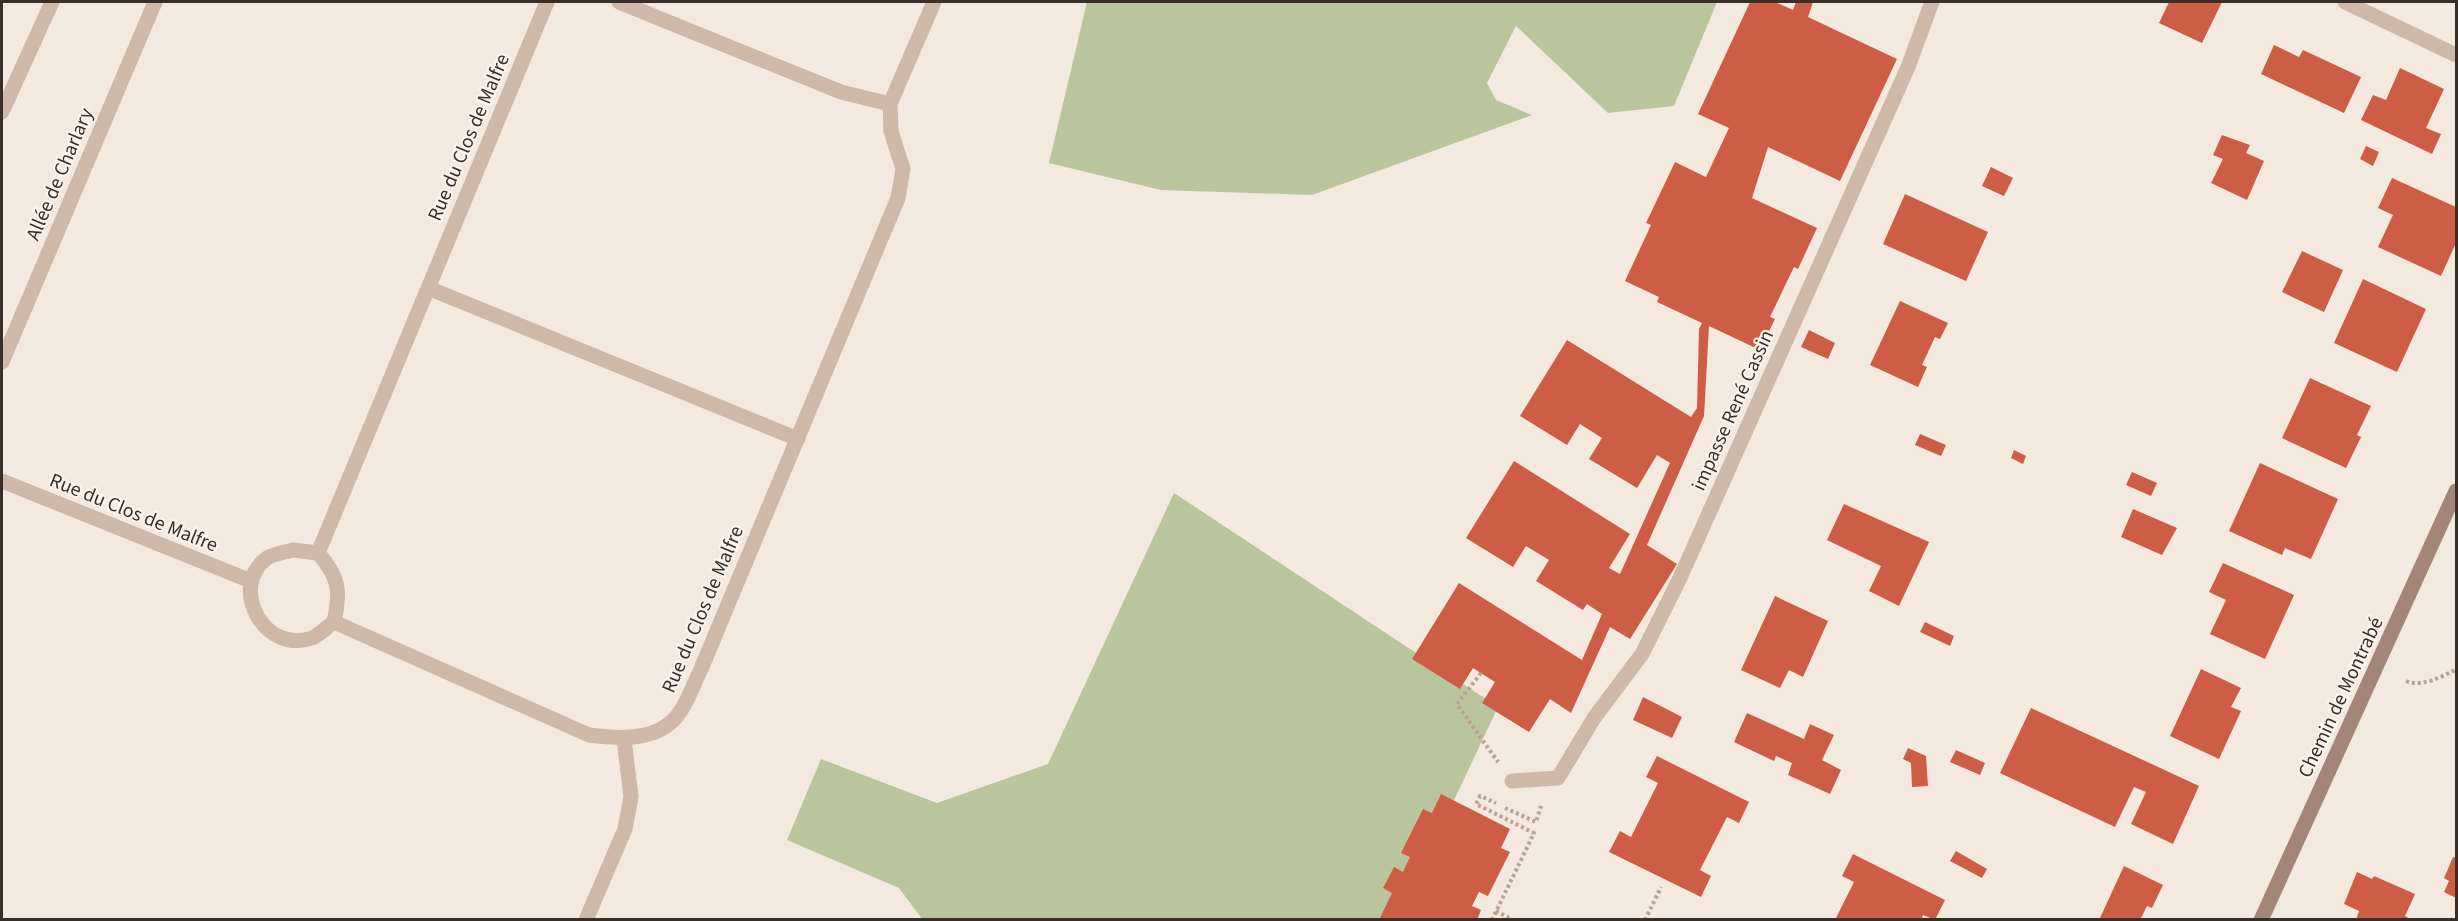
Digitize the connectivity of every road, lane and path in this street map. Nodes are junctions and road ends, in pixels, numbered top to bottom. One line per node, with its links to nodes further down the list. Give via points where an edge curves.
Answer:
1 (52, 2): 10 (street)
2 (155, 2): 12 (street, Allée de Charlary)
3 (548, 2): 11 (street, Rue du Clos de Malfre)
4 (619, 2): 9 (street, via 841,92)
5 (934, 2): 9 (street, Rue du Clos de Malfre)
6 (1932, 2): 22 (street, impasse René Cassin, via 1908,67 1680,578 1642,654 1594,718 1558,778)
7 (2345, 2): 8 (street)
8 (2457, 55)
9 (890, 104): 13 (street, Rue du Clos de Malfre, via 891,131 903,169 898,198)
10 (2, 112)
11 (428, 288): 13 (street); 16 (street, Rue du Clos de Malfre)
12 (2, 362)
13 (798, 439): 21 (street, Rue du Clos de Malfre, via 680,713 663,730)
14 (2, 480): 17 (street, Rue du Clos de Malfre)
15 (2457, 491): 28 (street, Chemin de Montrabé)
16 (318, 553): 17 (street, via 293,550 267,558); 18 (street, via 333,571 339,598)
17 (250, 582): 18 (street, via 251,602 263,627 286,641 312,638)
18 (334, 622): 21 (street, Rue du Clos de Malfre, via 589,735)
19 (2457, 669): 20 (path, via 2426,682)
20 (2406, 681)
21 (624, 739): 25 (street, via 631,797 625,829)
22 (1512, 780)
23 (1661, 887): 27 (path)
24 (1496, 911): 26 (path)
25 (586, 920)
26 (1513, 920)
27 (1645, 920)
28 (2261, 920)

